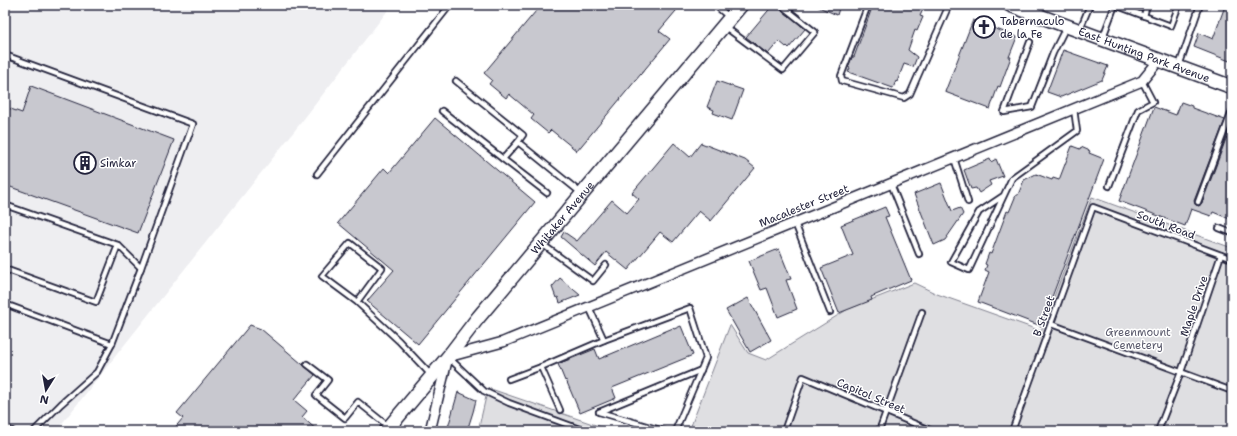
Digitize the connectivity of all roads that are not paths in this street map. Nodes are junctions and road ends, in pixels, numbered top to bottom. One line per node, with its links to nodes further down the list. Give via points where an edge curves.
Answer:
1 (450, 5): 30 (lane)
2 (715, 5): 13 (lane)
3 (741, 5): 13 (main road, Whitaker Avenue)
4 (781, 5): 13 (lane, via 814,32 783,70)
5 (868, 5): 6 (lane, via 841,76 842,81 904,98 910,94)
6 (949, 5)
7 (1010, 5): 14 (main road, East Hunting Park Avenue)
8 (1090, 5): 15 (lane)
9 (1147, 5): 12 (lane)
10 (1179, 5): 12 (lane, via 1171,26)
11 (1200, 5): 20 (lane)
12 (1144, 16): 16 (lane, via 1116,5)
13 (727, 22): 34 (main road, Whitaker Avenue)
14 (1066, 26): 15 (main road, East Hunting Park Avenue); 17 (lane, via 1032,107 1004,112)
15 (1079, 30): 16 (main road, East Hunting Park Avenue)
16 (1102, 39): 19 (main road, East Hunting Park Avenue)
17 (1030, 42)
18 (5, 55): 49 (lane, via 194,124)
19 (1159, 60): 20 (main road, East Hunting Park Avenue); 22 (street, Macalester Street)
20 (1178, 67): 23 (main road, East Hunting Park Avenue)
21 (456, 81): 27 (lane, via 523,135)
22 (1142, 81): 24 (street, Macalester Street); 32 (lane, via 1153,102 1138,110)
23 (1232, 87)
24 (1074, 109): 28 (street, Macalester Street); 35 (lane, via 1077,131 1012,178)
25 (442, 111): 29 (lane)
26 (1232, 111): 37 (lane)
27 (518, 142): 29 (lane); 34 (lane)
28 (954, 158): 31 (street, Macalester Street); 36 (lane)
29 (503, 159): 33 (lane)
30 (317, 174)
31 (891, 184): 40 (street, Macalester Street); 45 (lane)
32 (1109, 186)
33 (547, 193)
34 (582, 194): 43 (main road, Whitaker Avenue)
35 (1003, 196): 35 (lane, via 969,270 951,262 979,212)
36 (968, 202)
37 (1198, 202)
38 (5, 205): 44 (lane)
39 (1093, 207): 46 (lane, South Road); 56 (lane, B Street)
40 (795, 223): 53 (street, Macalester Street); 54 (lane)
41 (1219, 228): 42 (lane)
42 (1232, 233)
43 (541, 243): 48 (lane, via 593,281); 59 (main road, Whitaker Avenue)
44 (118, 246): 49 (lane); 50 (lane, via 96,302)
45 (919, 254)
46 (1221, 255): 47 (lane, South Road); 63 (lane, Maple Drive)
47 (1232, 259)
48 (606, 265)
49 (141, 268): 58 (lane)
50 (5, 269)
51 (357, 302): 51 (lane, via 382,268 350,243 322,276); 64 (lane)
52 (5, 304): 58 (lane)
53 (589, 307): 57 (lane); 59 (street, Macalester Street, via 503,342)
54 (830, 312)
55 (922, 312): 68 (lane)
56 (1051, 324): 63 (lane); 80 (lane, B Street)
57 (604, 340): 61 (lane); 62 (lane, via 690,308 706,358)
58 (112, 344): 73 (lane, via 97,372)
59 (448, 357): 64 (main road, Whitaker Avenue); 71 (street); 74 (lane, via 484,391)
60 (307, 364): 70 (lane, via 328,380 316,395 345,418 358,402)
61 (541, 367): 65 (lane); 67 (lane)
62 (701, 370): 75 (lane, via 599,412); 76 (lane)
63 (1181, 372): 66 (lane); 81 (lane, Maple Drive)
64 (432, 376): 70 (main road, Whitaker Avenue)
65 (509, 379)
66 (1232, 391)
67 (560, 410)
68 (886, 412): 77 (lane, Capitol Street, via 804,377); 78 (lane); 79 (lane, Capitol Street)
69 (5, 428): 72 (lane)
70 (387, 429)
71 (430, 430)
72 (12, 431)
73 (34, 431)
74 (585, 431)
75 (664, 431)
76 (675, 431)
77 (784, 431)
78 (879, 431)
79 (932, 431)
80 (1012, 431)
81 (1158, 431)

